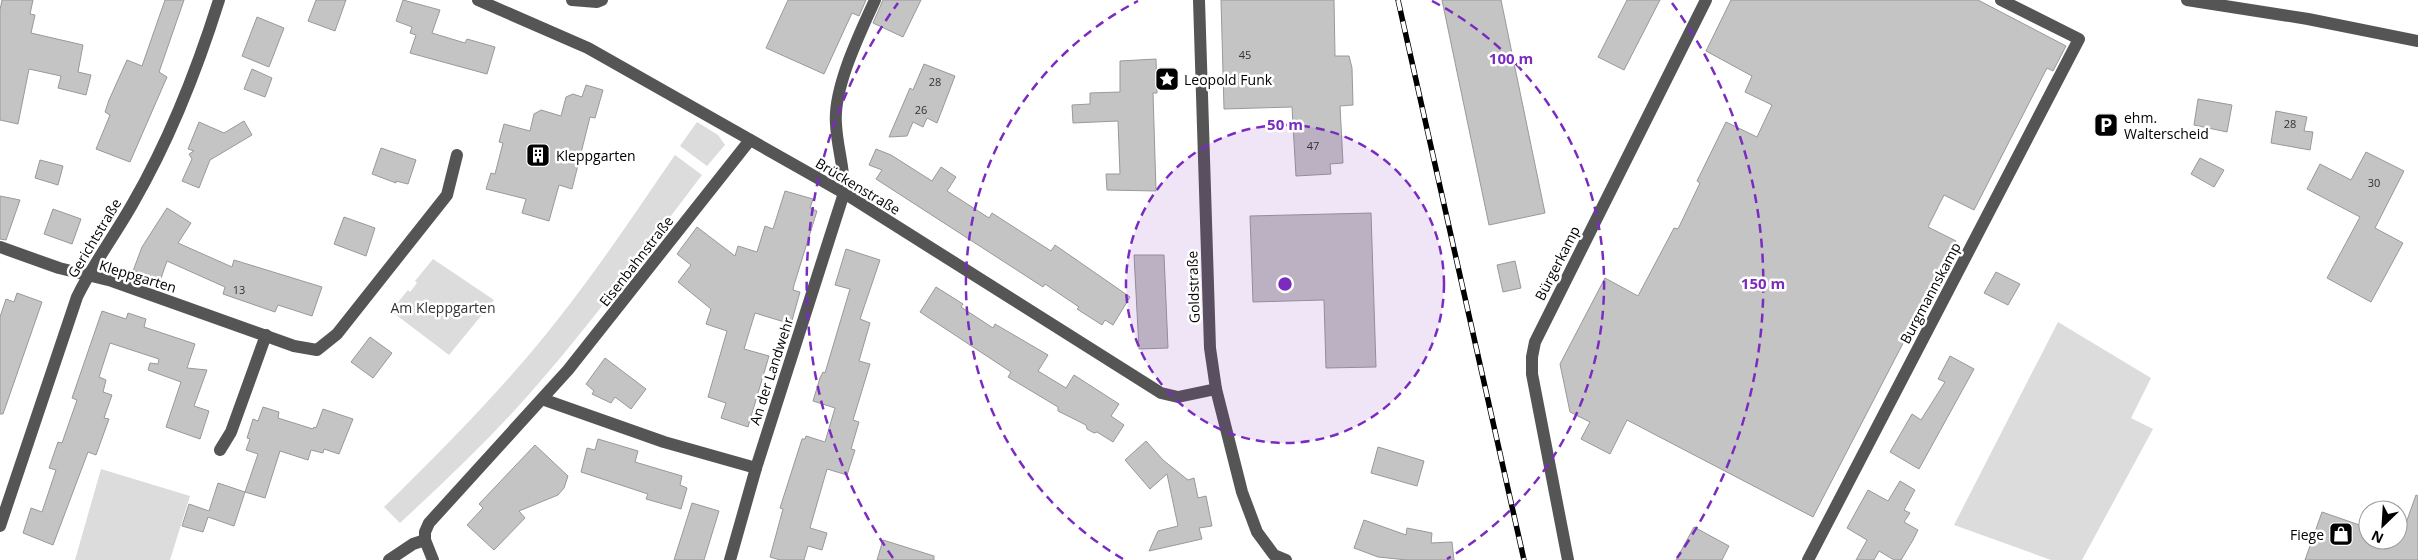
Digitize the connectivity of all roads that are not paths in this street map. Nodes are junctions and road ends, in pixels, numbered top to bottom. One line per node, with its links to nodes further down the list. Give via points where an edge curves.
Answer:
1 (219, 0): 15 (street, Gerichtstraße, via 187,91 159,154 133,203)
2 (478, 0): 11 (street, Brückenstraße, via 588,48)
3 (572, 0): 4 (street)
4 (602, 0)
5 (875, 0): 13 (street, An der Landwehr, via 856,42 839,94 835,122 845,174)
6 (1199, 0): 17 (street, Goldstraße, via 1210,348)
7 (1706, 0): 28 (street, Bürgerkamp, via 1535,342 1532,374)
8 (2001, 0): 29 (street, Burgmannskamp, via 2079,39)
9 (2187, 0): 10 (street)
10 (2418, 41)
11 (750, 140): 13 (street, Brückenstraße); 18 (street, Eisenbahnstraße)
12 (457, 155): 16 (street, Kleppgarten, via 447,195 337,334 317,350 294,346)
13 (844, 193): 17 (street, Brückenstraße, via 1161,393 1178,397); 20 (street, An der Landwehr)
14 (0, 247): 15 (street, Kleppgarten)
15 (87, 276): 16 (street, Kleppgarten, via 112,281); 21 (street, Gerichtstraße, via 77,297)
16 (266, 335): 19 (street, via 231,432)
17 (1216, 389): 23 (street, Goldstraße, via 1242,492 1258,532)
18 (542, 400): 20 (street, via 664,442); 22 (street, Eisenbahnstraße, via 429,524)
19 (220, 450)
20 (756, 468): 26 (street, An der Landwehr)
21 (0, 526)
22 (425, 540): 24 (street); 25 (street)
23 (1273, 557): 27 (street)
24 (389, 560)
25 (433, 560)
26 (730, 560)
27 (1286, 560)
28 (1568, 560)
29 (1808, 560)

